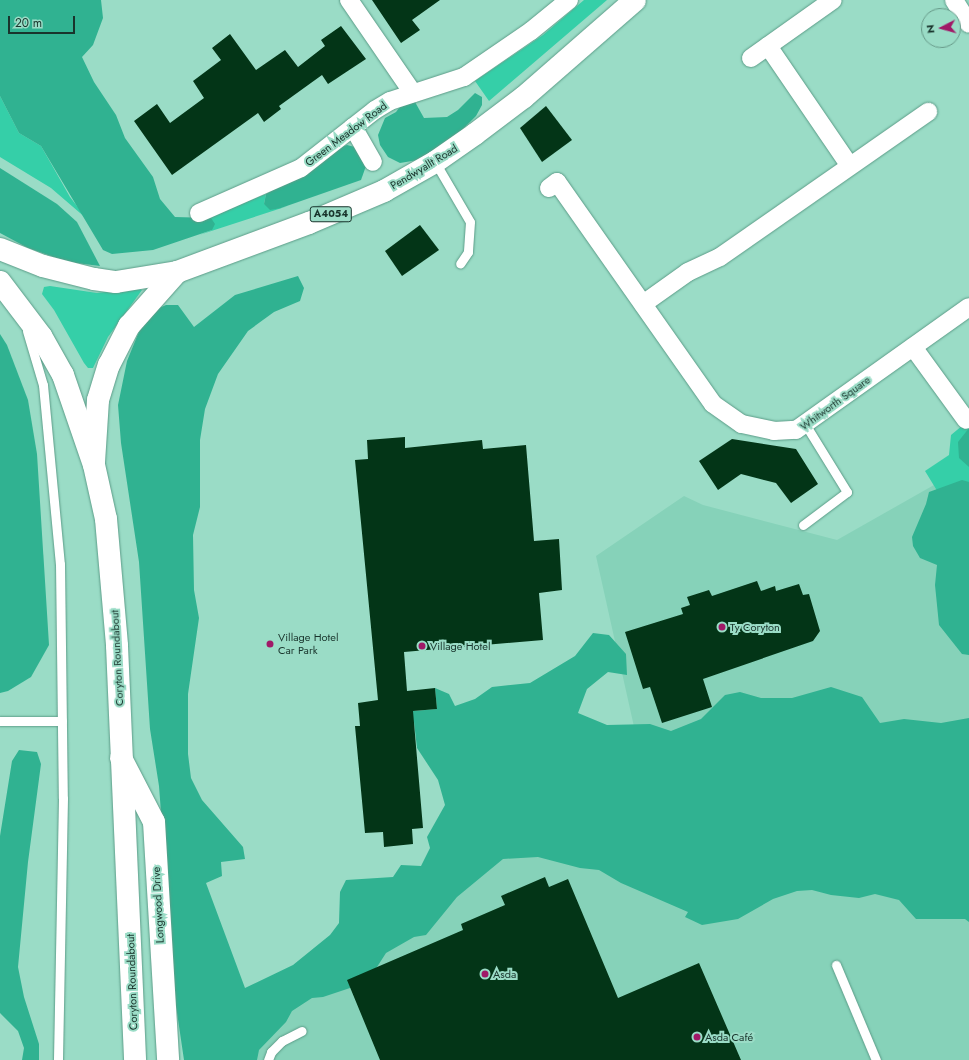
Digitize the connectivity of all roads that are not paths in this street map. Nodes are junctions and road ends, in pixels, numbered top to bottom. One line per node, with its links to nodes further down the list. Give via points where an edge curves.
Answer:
1 (349, 0): 9 (street)
2 (569, 0): 9 (street, Green Meadow Road, via 477,70 452,83)
3 (635, 0): 13 (main road, Pendwyallt Road / A4054, via 518,101)
4 (833, 0): 7 (street)
5 (954, 0): 6 (street)
6 (969, 24)
7 (768, 46): 8 (street); 14 (street)
8 (751, 58)
9 (413, 93): 11 (street, Green Meadow Road, via 390,101)
10 (928, 112): 14 (street)
11 (354, 127): 12 (street); 16 (street, Green Meadow Road, via 301,168)
12 (373, 162)
13 (434, 162): 18 (lane, via 470,222 468,252); 19 (main road, Pendwyallt Road / A4054, via 344,209)
14 (850, 166): 22 (street, via 720,257 688,272)
15 (549, 188): 22 (street, Whitworth Square, via 557,182)
16 (199, 213)
17 (0, 249): 19 (main road, Pendwyallt Road / A4054, via 43,266 116,282)
18 (460, 264)
19 (177, 272): 27 (main road, Pendwyallt Road / A4054, via 129,326 110,366 98,400)
20 (0, 282): 21 (main road, Coryton Roundabout)
21 (14, 298): 27 (main road, Coryton Roundabout, via 41,336 63,375); 29 (lane, via 33,344 43,385 49,436 60,564)
22 (643, 304): 26 (street, Whitworth Square, via 713,404 742,424 774,431 796,430)
23 (969, 307): 24 (street, Whitworth Square)
24 (913, 347): 25 (street); 26 (street, Whitworth Square)
25 (966, 420)
26 (805, 424): 28 (lane, via 847,492)
27 (94, 465): 31 (main road, Coryton Roundabout, via 106,519 112,574)
28 (803, 525)
29 (62, 721): 30 (lane); 34 (lane)
30 (0, 722)
31 (121, 758): 35 (main road, Coryton Roundabout); 36 (main road, Longwood Drive, via 154,822)
32 (836, 965): 38 (lane)
33 (302, 1031): 37 (lane, via 282,1041 271,1052)
34 (58, 1060)
35 (135, 1060)
36 (168, 1060)
37 (268, 1060)
38 (876, 1060)

